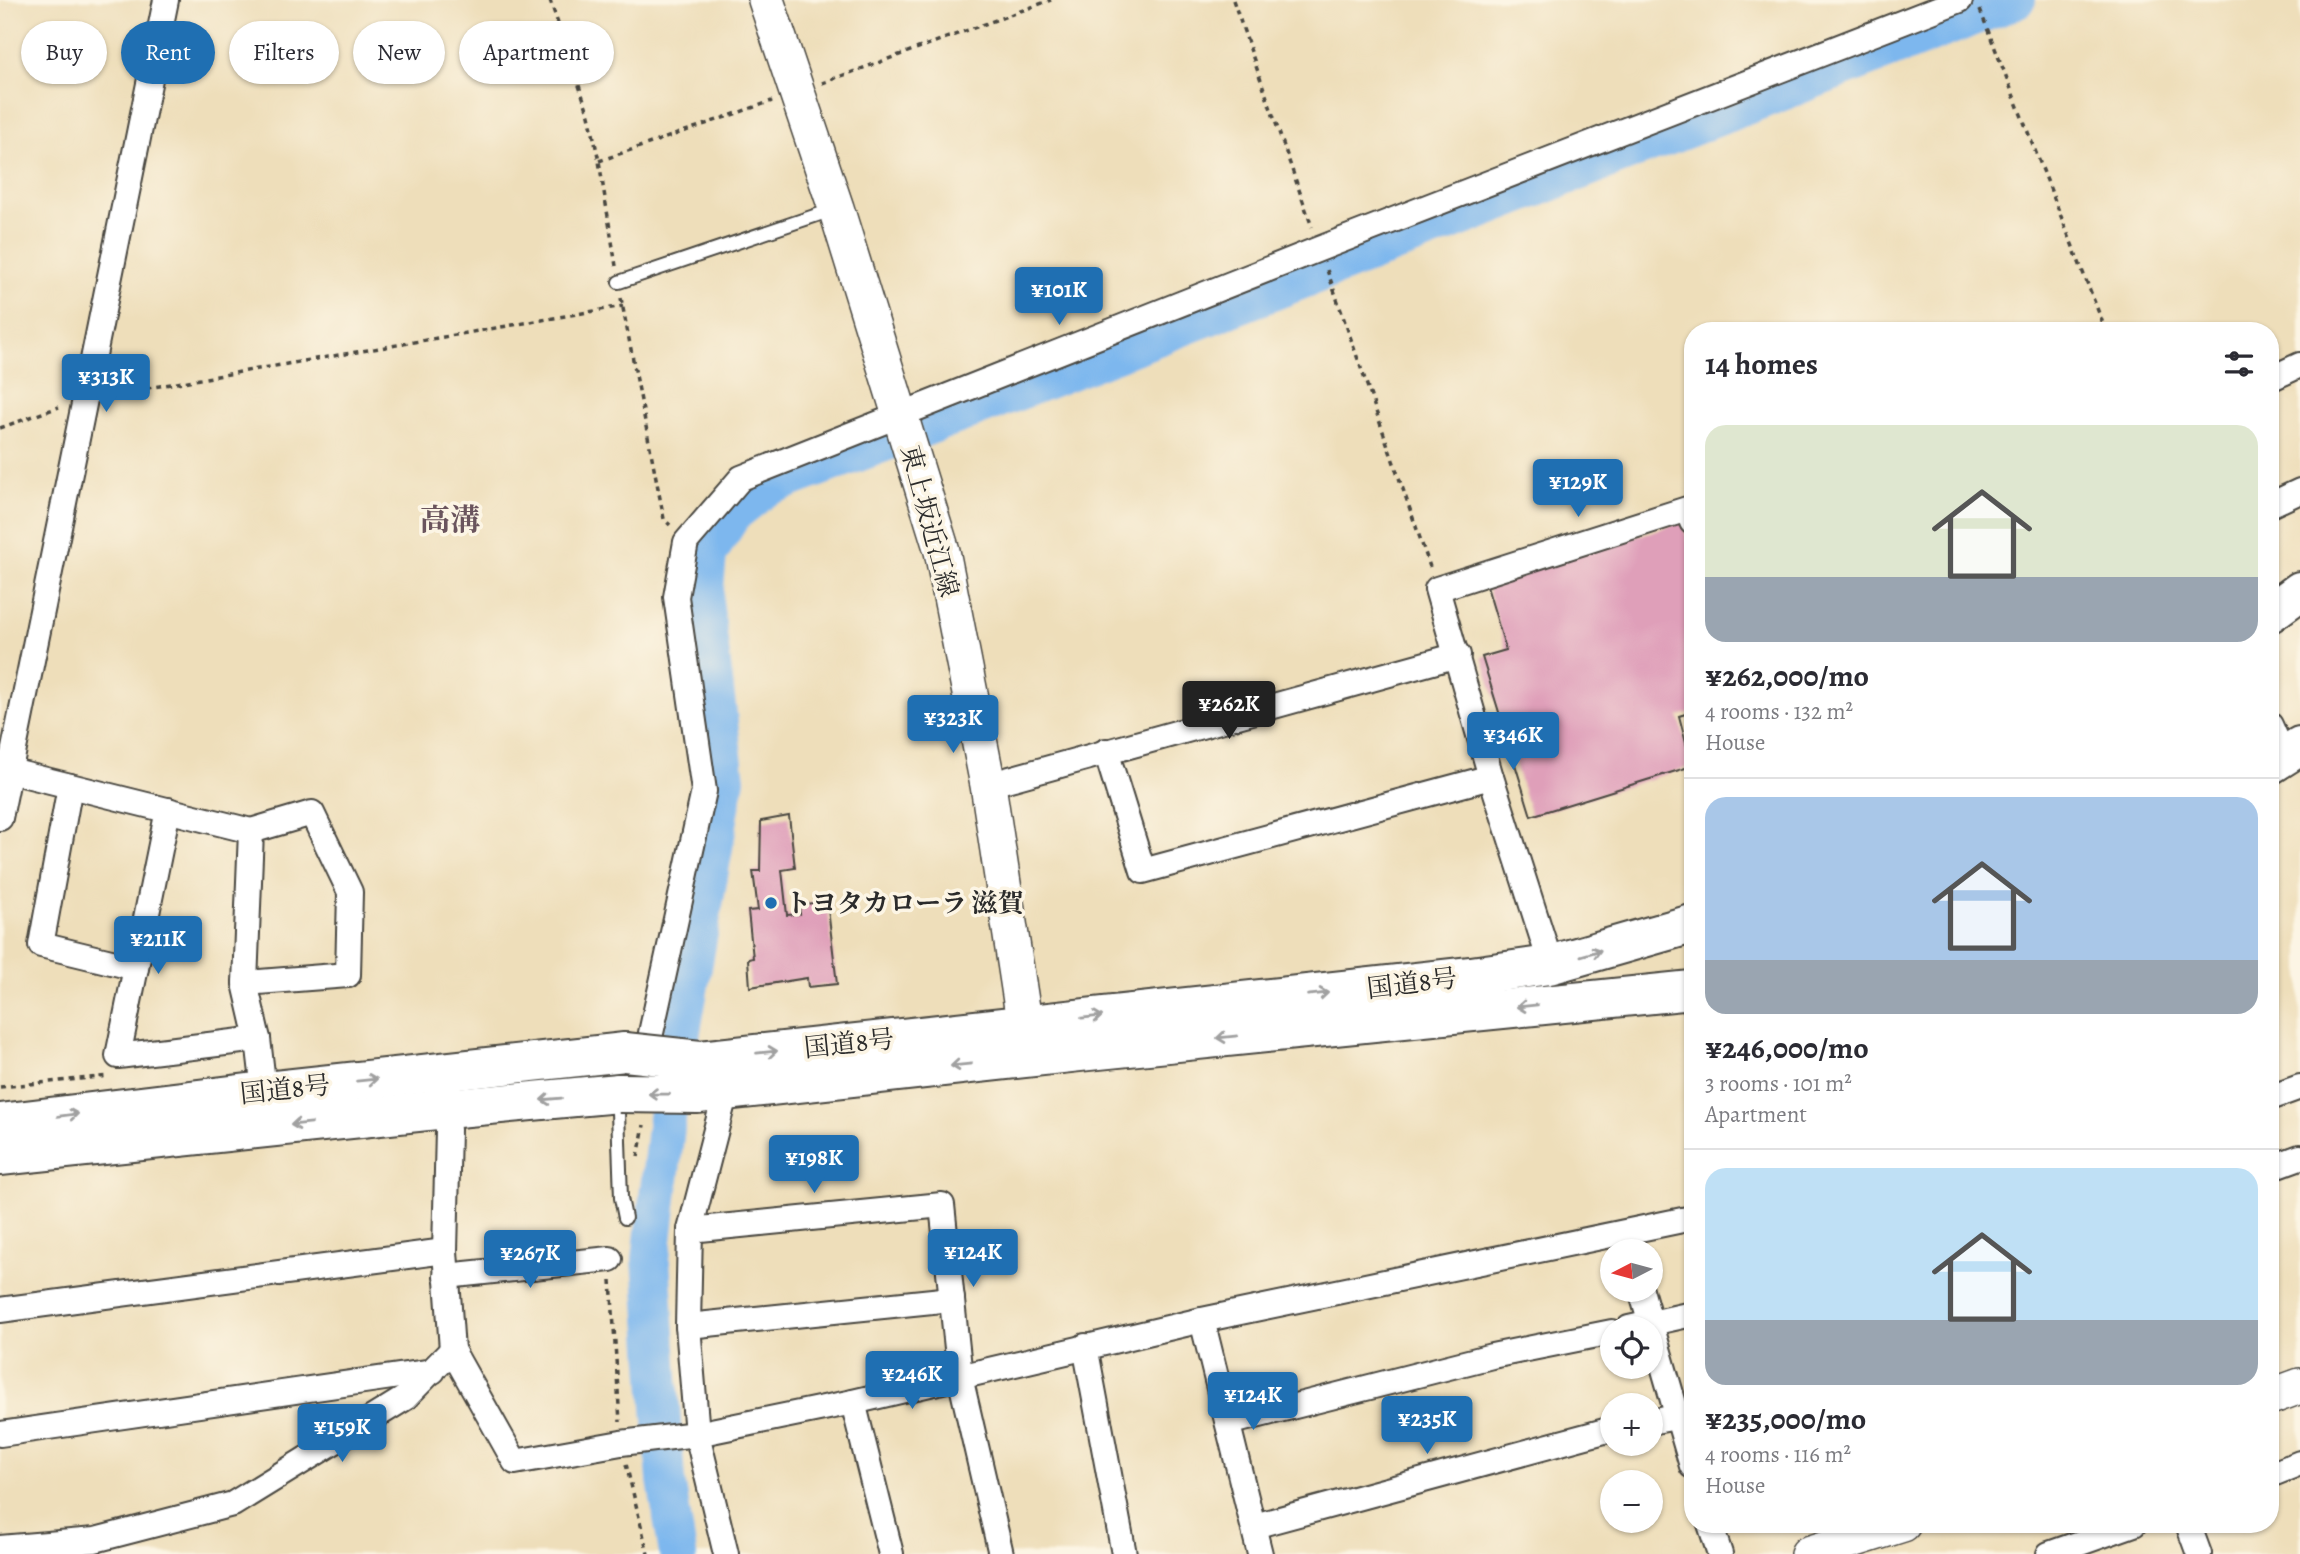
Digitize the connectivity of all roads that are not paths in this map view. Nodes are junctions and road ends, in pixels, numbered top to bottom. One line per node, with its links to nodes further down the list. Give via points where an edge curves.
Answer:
1 (166, 0): 16 (street)
2 (766, 0): 4 (main road, 東上坂近江線)
3 (1960, 0): 8 (street, via 1319,249)
4 (836, 208): 5 (lane); 8 (main road, 東上坂近江線)
5 (619, 282)
6 (2300, 365): 7 (street)
7 (2279, 375)
8 (905, 427): 18 (main road, 東上坂近江線, via 942,551); 30 (street, via 741,478 686,542 676,597 704,791)
9 (2300, 491): 10 (street)
10 (2279, 501)
11 (1684, 510): 14 (street, via 1437,589)
12 (2300, 591): 13 (highway)
13 (2279, 606)
14 (1458, 655): 15 (street); 17 (street)
15 (1106, 751): 17 (street, via 1143,872); 18 (street)
16 (10, 771): 19 (street); 21 (street)
17 (1491, 777): 24 (street)
18 (988, 785): 29 (main road, 東上坂近江線)
19 (70, 786): 20 (street); 25 (street, via 41,945)
20 (168, 810): 22 (street); 25 (street)
21 (0, 818)
22 (251, 831): 26 (street); 26 (street, via 312,813 350,892 348,975)
23 (1684, 926): 24 (highway, 国道8号, one-way to 23)
24 (1549, 965): 29 (highway, 国道8号, one-way to 24)
25 (136, 968): 28 (street, via 118,1056)
26 (245, 983): 28 (street)
27 (1684, 991): 29 (highway, 国道8号, one-way to 29)
28 (258, 1039): 33 (street)
29 (1026, 1040): 31 (highway, 国道8号)
30 (638, 1043): 31 (highway, 国道8号, bridge); 34 (highway, 国道8号)
31 (708, 1082): 36 (highway, 国道8号, one-way to 36, bridge); 43 (street)
32 (2300, 1087): 35 (street)
33 (264, 1091): 34 (highway, 国道8号, one-way to 34); 37 (highway, 国道8号, one-way to 33)
34 (443, 1091): 36 (highway, 国道8号, one-way to 34); 38 (highway, 国道8号, one-way to 38); 46 (street, via 448,1130)
35 (2279, 1095)
36 (619, 1102): 41 (lane)
37 (0, 1123)
38 (0, 1156)
39 (2300, 1157): 40 (street)
40 (2279, 1161)
41 (625, 1219)
42 (1684, 1221): 44 (street)
43 (690, 1230): 49 (street, via 942,1205); 54 (street)
44 (1636, 1239)
45 (1600, 1247): 52 (street)
46 (444, 1251): 48 (street); 50 (street)
47 (610, 1259): 48 (street)
48 (446, 1276): 57 (street)
49 (952, 1299): 54 (street); 60 (street)
50 (0, 1310)
51 (1684, 1316): 53 (street)
52 (1202, 1320): 56 (street); 67 (street)
53 (1663, 1321)
54 (688, 1326): 70 (street)
55 (1600, 1334): 67 (street, via 1492,1356)
56 (1085, 1346): 60 (street); 84 (street)
57 (452, 1350): 58 (street); 70 (street, via 515,1462)
58 (433, 1371): 69 (street); 78 (street, via 405,1398 233,1504)
59 (1663, 1372): 64 (street)
60 (960, 1377): 63 (street); 83 (street)
61 (2300, 1386): 62 (main road)
62 (2279, 1394)
63 (853, 1402): 70 (street); 82 (street)
64 (1684, 1414)
65 (1684, 1416): 66 (street)
66 (1663, 1420)
67 (1228, 1423): 73 (street)
68 (1600, 1432): 73 (street)
69 (0, 1434)
70 (691, 1435): 81 (street)
71 (2300, 1463): 72 (street)
72 (2279, 1471)
73 (1254, 1526): 85 (street)
74 (1713, 1533): 86 (street)
75 (1874, 1533): 87 (main road)
76 (2108, 1533): 88 (street)
77 (2191, 1533): 89 (street)
78 (98, 1547): 80 (street)
79 (0, 1548): 80 (street)
80 (40, 1550)
81 (726, 1554)
82 (891, 1554)
83 (1001, 1554)
84 (1124, 1554)
85 (1260, 1554)
86 (1720, 1554)
87 (1808, 1554)
88 (2049, 1554)
89 (2199, 1554)

